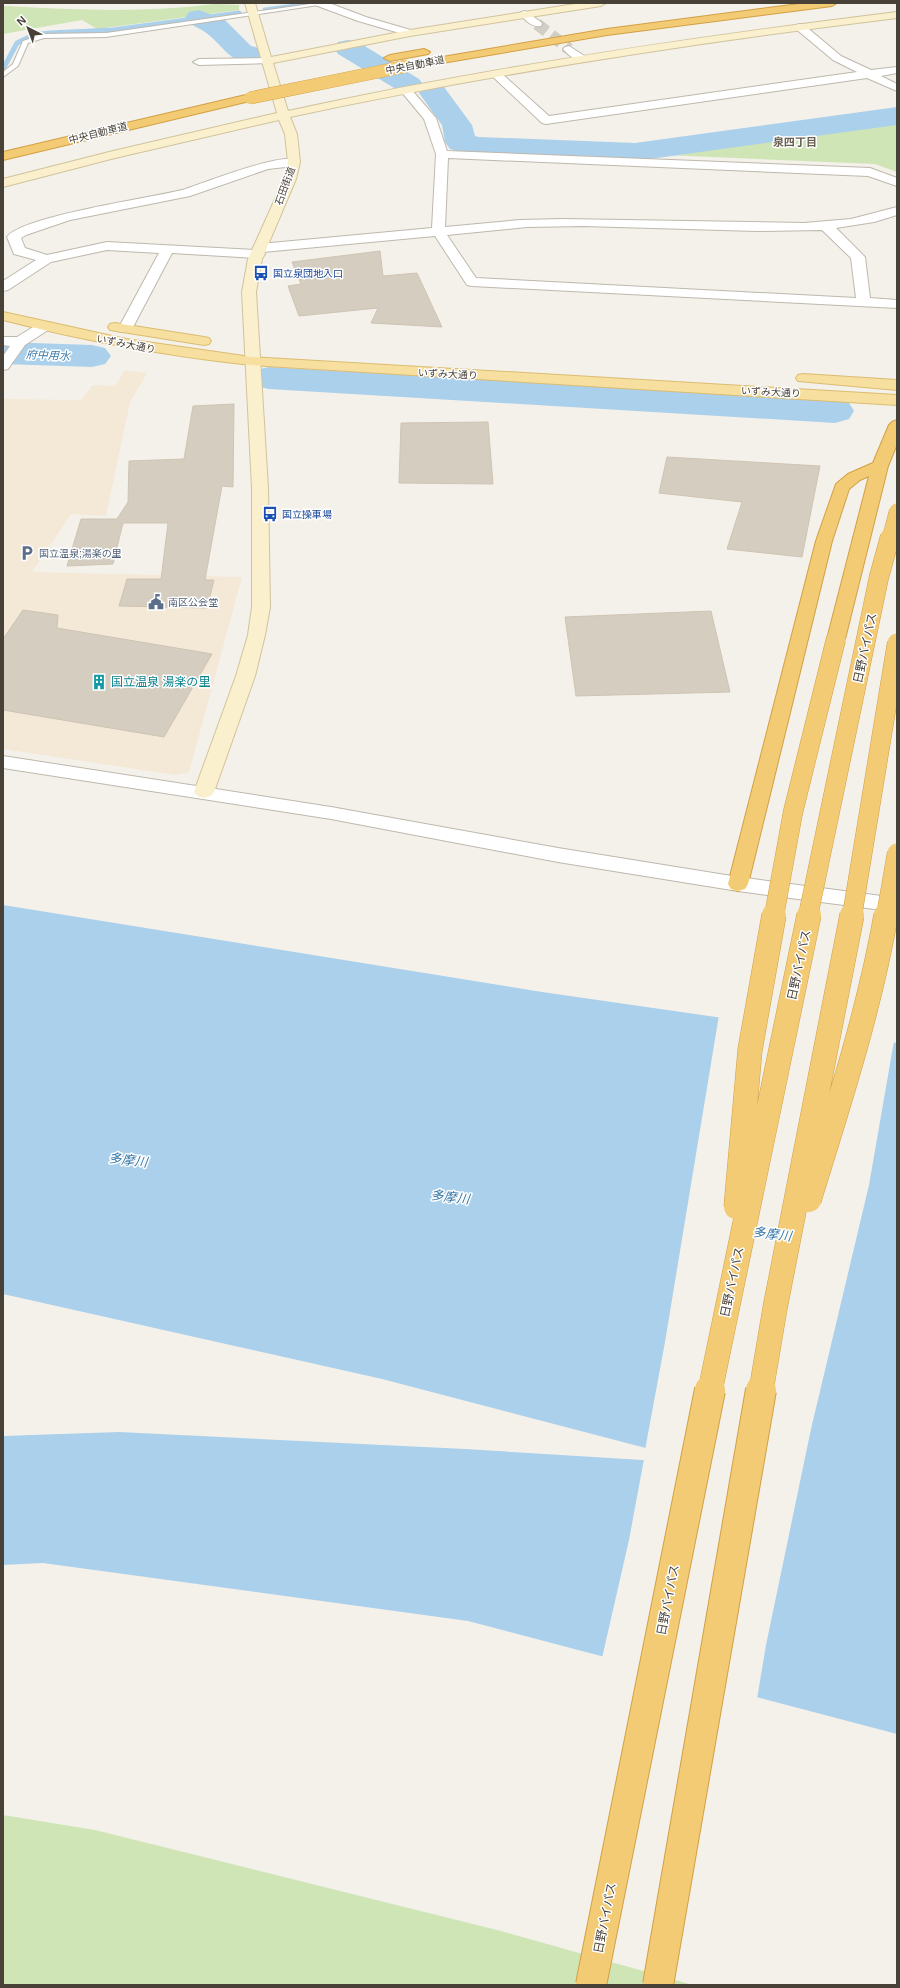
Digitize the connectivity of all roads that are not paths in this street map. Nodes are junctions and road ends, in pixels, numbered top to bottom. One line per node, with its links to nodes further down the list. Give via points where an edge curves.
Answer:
1 (601, 3): 8 (street)
2 (747, 3): 5 (highway)
3 (832, 3): 31 (highway, 中央自動車道, bridge, via 607,32 407,66 250,98)
4 (321, 4): 6 (lane); 12 (street)
5 (720, 6)
6 (251, 8): 16 (street, 石田街道); 22 (lane, via 193,22 106,35 33,38 24,42 16,65)
7 (684, 11): 11 (highway)
8 (525, 14): 11 (street); 12 (street)
9 (897, 15): 10 (street)
10 (800, 27): 15 (street); 21 (street, via 837,58)
11 (536, 28)
12 (410, 33): 16 (street)
13 (569, 49): 15 (street)
14 (435, 50): 19 (highway, 中央自動車道)
15 (582, 59): 20 (street)
16 (267, 61): 17 (street); 29 (street, 石田街道)
17 (199, 62)
18 (897, 70): 21 (street)
19 (308, 74)
20 (497, 74): 21 (street, via 546,120); 27 (street)
21 (869, 74): 26 (street)
22 (3, 76)
23 (286, 79): 24 (highway)
24 (263, 83)
25 (241, 88): 28 (highway)
26 (897, 88)
27 (406, 90): 29 (street); 30 (street, via 430,118)
28 (211, 95)
29 (284, 116): 32 (street, 石田街道, via 291,134); 34 (street, via 142,147)
30 (442, 154): 33 (street, via 870,172); 37 (street)
31 (3, 156)
32 (294, 162): 39 (street, 石田街道, via 290,179); 40 (street, via 266,166 185,193 67,217 21,232 14,237 19,251)
33 (897, 182)
34 (3, 183)
35 (897, 211): 36 (street)
36 (825, 225): 37 (street, via 783,228 540,223); 42 (street, via 858,257)
37 (438, 231): 39 (street); 42 (street, via 472,282)
38 (168, 249): 39 (street); 40 (street, via 107,246); 47 (street)
39 (259, 251): 51 (street, 石田街道, via 249,281)
40 (47, 258): 41 (street)
41 (3, 287)
42 (863, 302): 43 (street)
43 (897, 304)
44 (3, 316): 46 (main road, いずみ大通り)
45 (102, 324): 47 (main road, いずみ大通り)
46 (43, 326): 50 (street); 51 (main road, いずみ大通り, via 158,350)
47 (125, 329): 49 (main road, いずみ大通り)
48 (3, 341): 50 (street)
49 (220, 343)
50 (18, 344): 52 (street)
51 (246, 351): 53 (main road, いずみ大通り); 56 (main road, いずみ大通り); 62 (street, 石田街道, via 260,488 261,607 259,627 238,699 213,774)
52 (4, 365)
53 (564, 366)
54 (789, 378): 55 (main road, いずみ大通り)
55 (897, 385)
56 (897, 400)
57 (897, 425): 58 (highway)
58 (880, 466): 64 (highway, via 854,477 842,487 822,549); 66 (highway, bridge, via 793,812 750,1050)
59 (897, 511): 66 (highway, 日野バイパス, bridge, via 879,577)
60 (897, 643): 67 (highway, bridge, via 852,916)
61 (3, 762): 62 (street)
62 (204, 792): 64 (street)
63 (897, 853): 67 (highway, bridge, via 881,943 850,1064)
64 (738, 884): 65 (street)
65 (897, 905)
66 (728, 1302): 68 (highway, 日野バイパス, bridge)
67 (775, 1308): 69 (highway, bridge)
68 (591, 1985)
69 (658, 1985)

